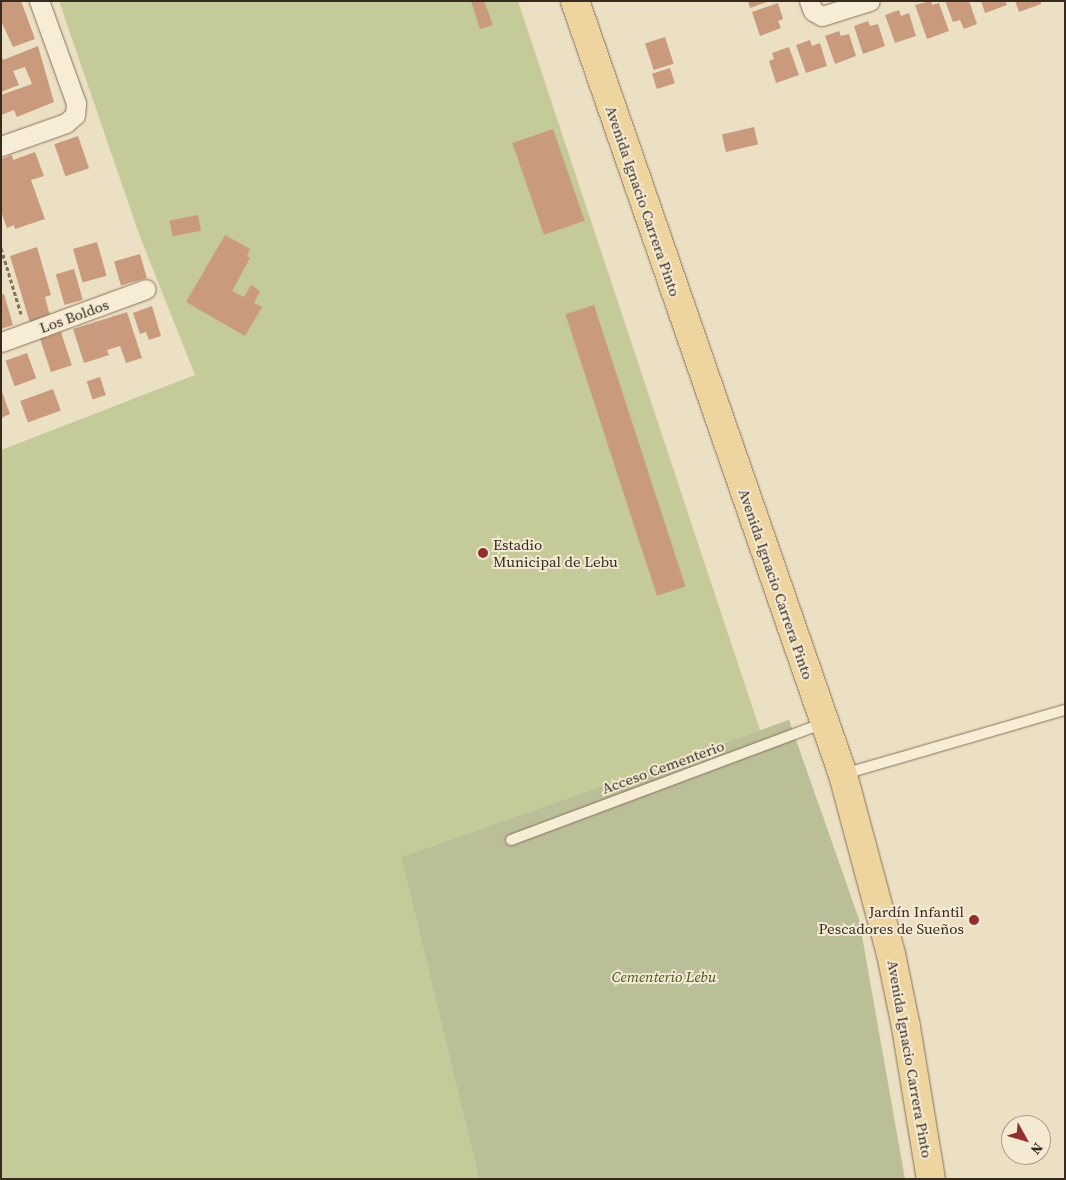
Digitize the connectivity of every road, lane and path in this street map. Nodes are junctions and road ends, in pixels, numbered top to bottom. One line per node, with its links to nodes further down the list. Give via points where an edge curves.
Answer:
1 (39, 1): 5 (street, via 76,103 75,115 66,123)
2 (575, 1): 11 (main road, Avenida Ignacio Carrera Pinto)
3 (870, 1): 4 (street, via 828,15)
4 (813, 8)
5 (1, 146)
6 (1, 248): 8 (path)
7 (146, 289): 8 (street, Los Boldos)
8 (27, 333): 9 (street, Los Boldos)
9 (1, 342)
10 (1065, 710): 12 (lane)
11 (826, 723): 12 (main road, Avenida Ignacio Carrera Pinto); 13 (lane, Acceso Cementerio)
12 (843, 774): 14 (main road, Avenida Ignacio Carrera Pinto, via 891,954)
13 (511, 840)
14 (931, 1179)

